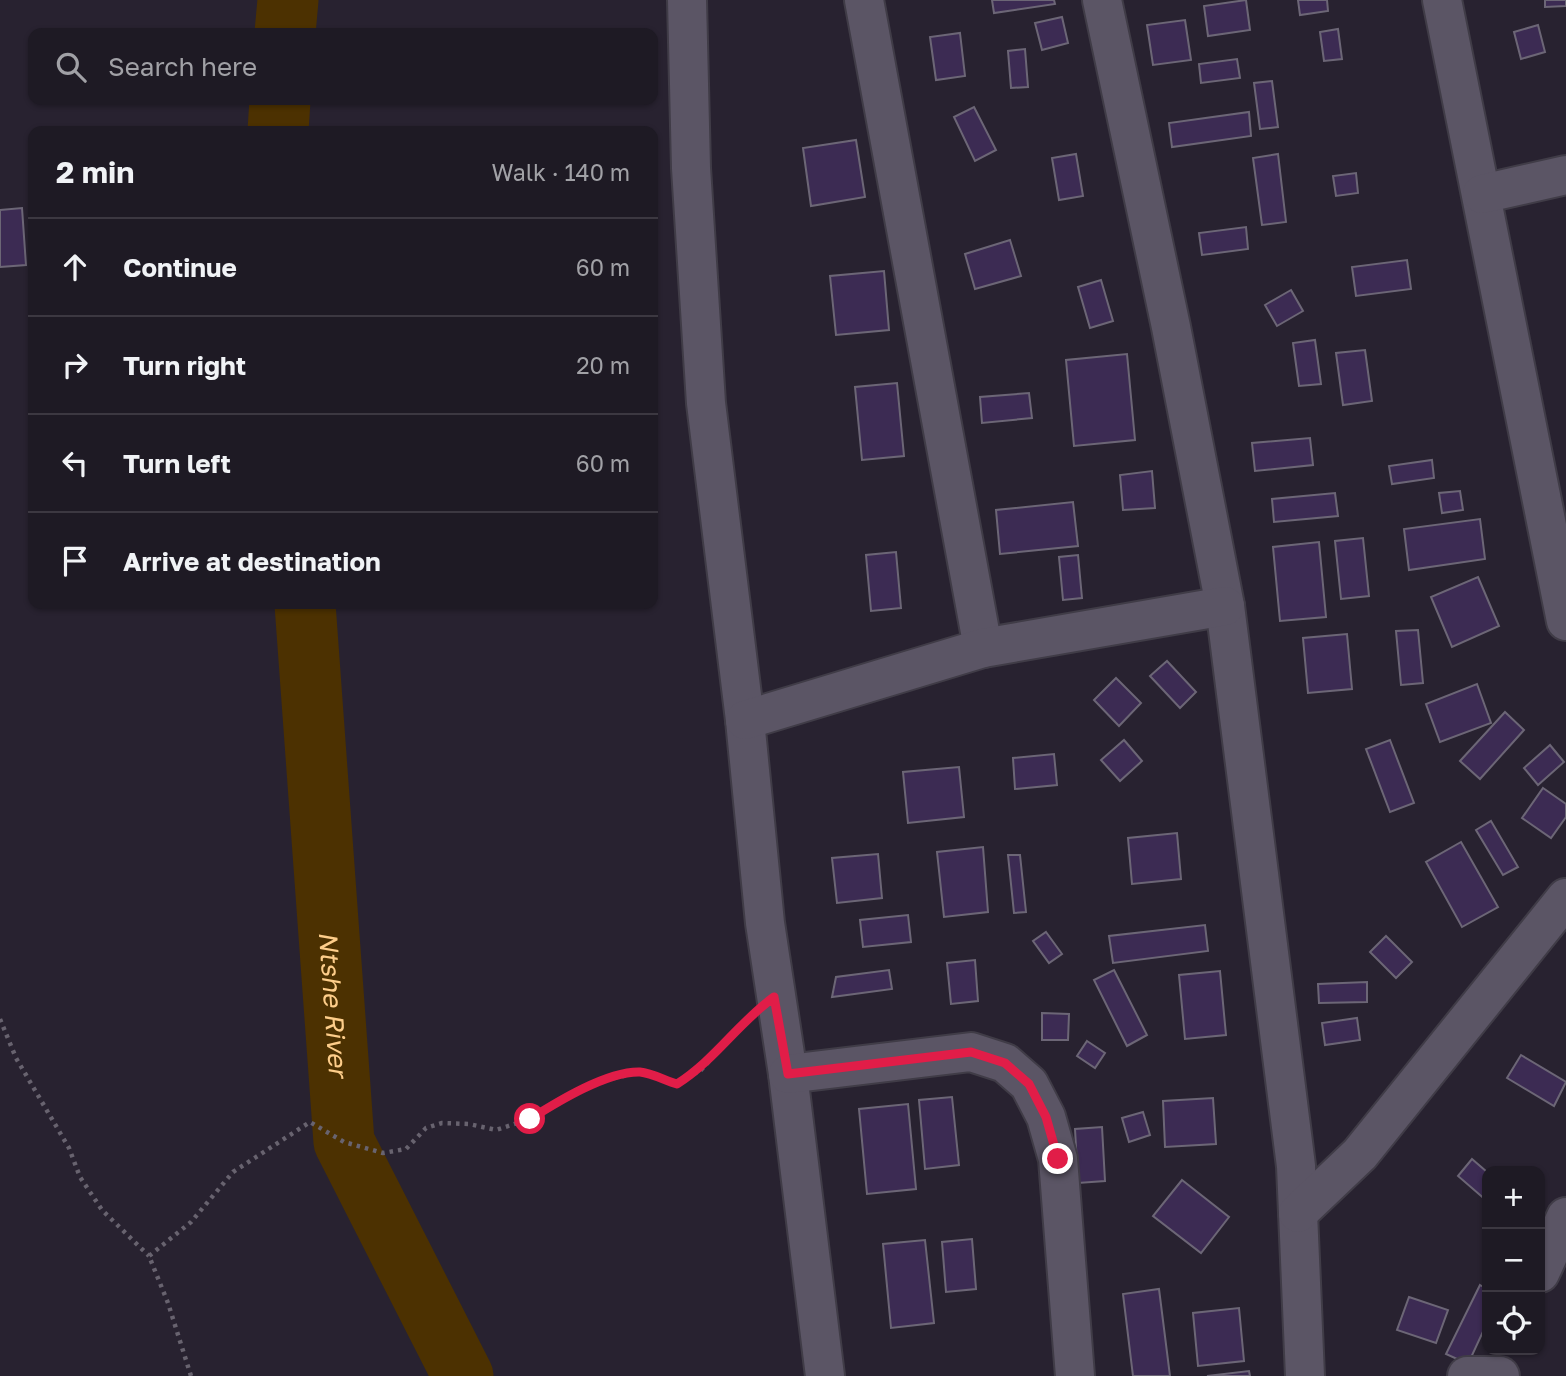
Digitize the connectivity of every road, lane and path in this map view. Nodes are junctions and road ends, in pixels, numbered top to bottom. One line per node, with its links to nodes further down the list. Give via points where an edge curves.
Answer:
1 (687, 0): 10 (street, via 691,169 706,403)
2 (864, 0): 9 (street)
3 (1102, 0): 7 (street)
4 (1442, 0): 6 (street)
5 (1566, 174): 6 (street)
6 (1482, 194): 8 (street)
7 (1225, 606): 9 (street); 15 (street, via 1296,1166)
8 (1566, 621)
9 (983, 648): 10 (street)
10 (745, 720): 12 (street)
11 (1566, 898): 15 (street, via 1360,1154)
12 (774, 997): 14 (street); 17 (path, via 751,1014 701,1070 677,1084 640,1072 602,1081 530,1119 496,1130 442,1123 426,1128 406,1149 383,1153 344,1142 310,1122 233,1172 191,1222)
13 (0, 1019): 17 (path, via 16,1059 69,1148 80,1177 102,1210)
14 (788, 1074): 20 (street); 21 (street, via 971,1052 1005,1063 1029,1084 1046,1117 1058,1159)
15 (1298, 1213): 22 (street)
16 (1566, 1217): 18 (street)
17 (149, 1256): 19 (path)
18 (1545, 1262)
19 (191, 1376)
20 (825, 1376)
21 (1075, 1376)
22 (1305, 1376)

